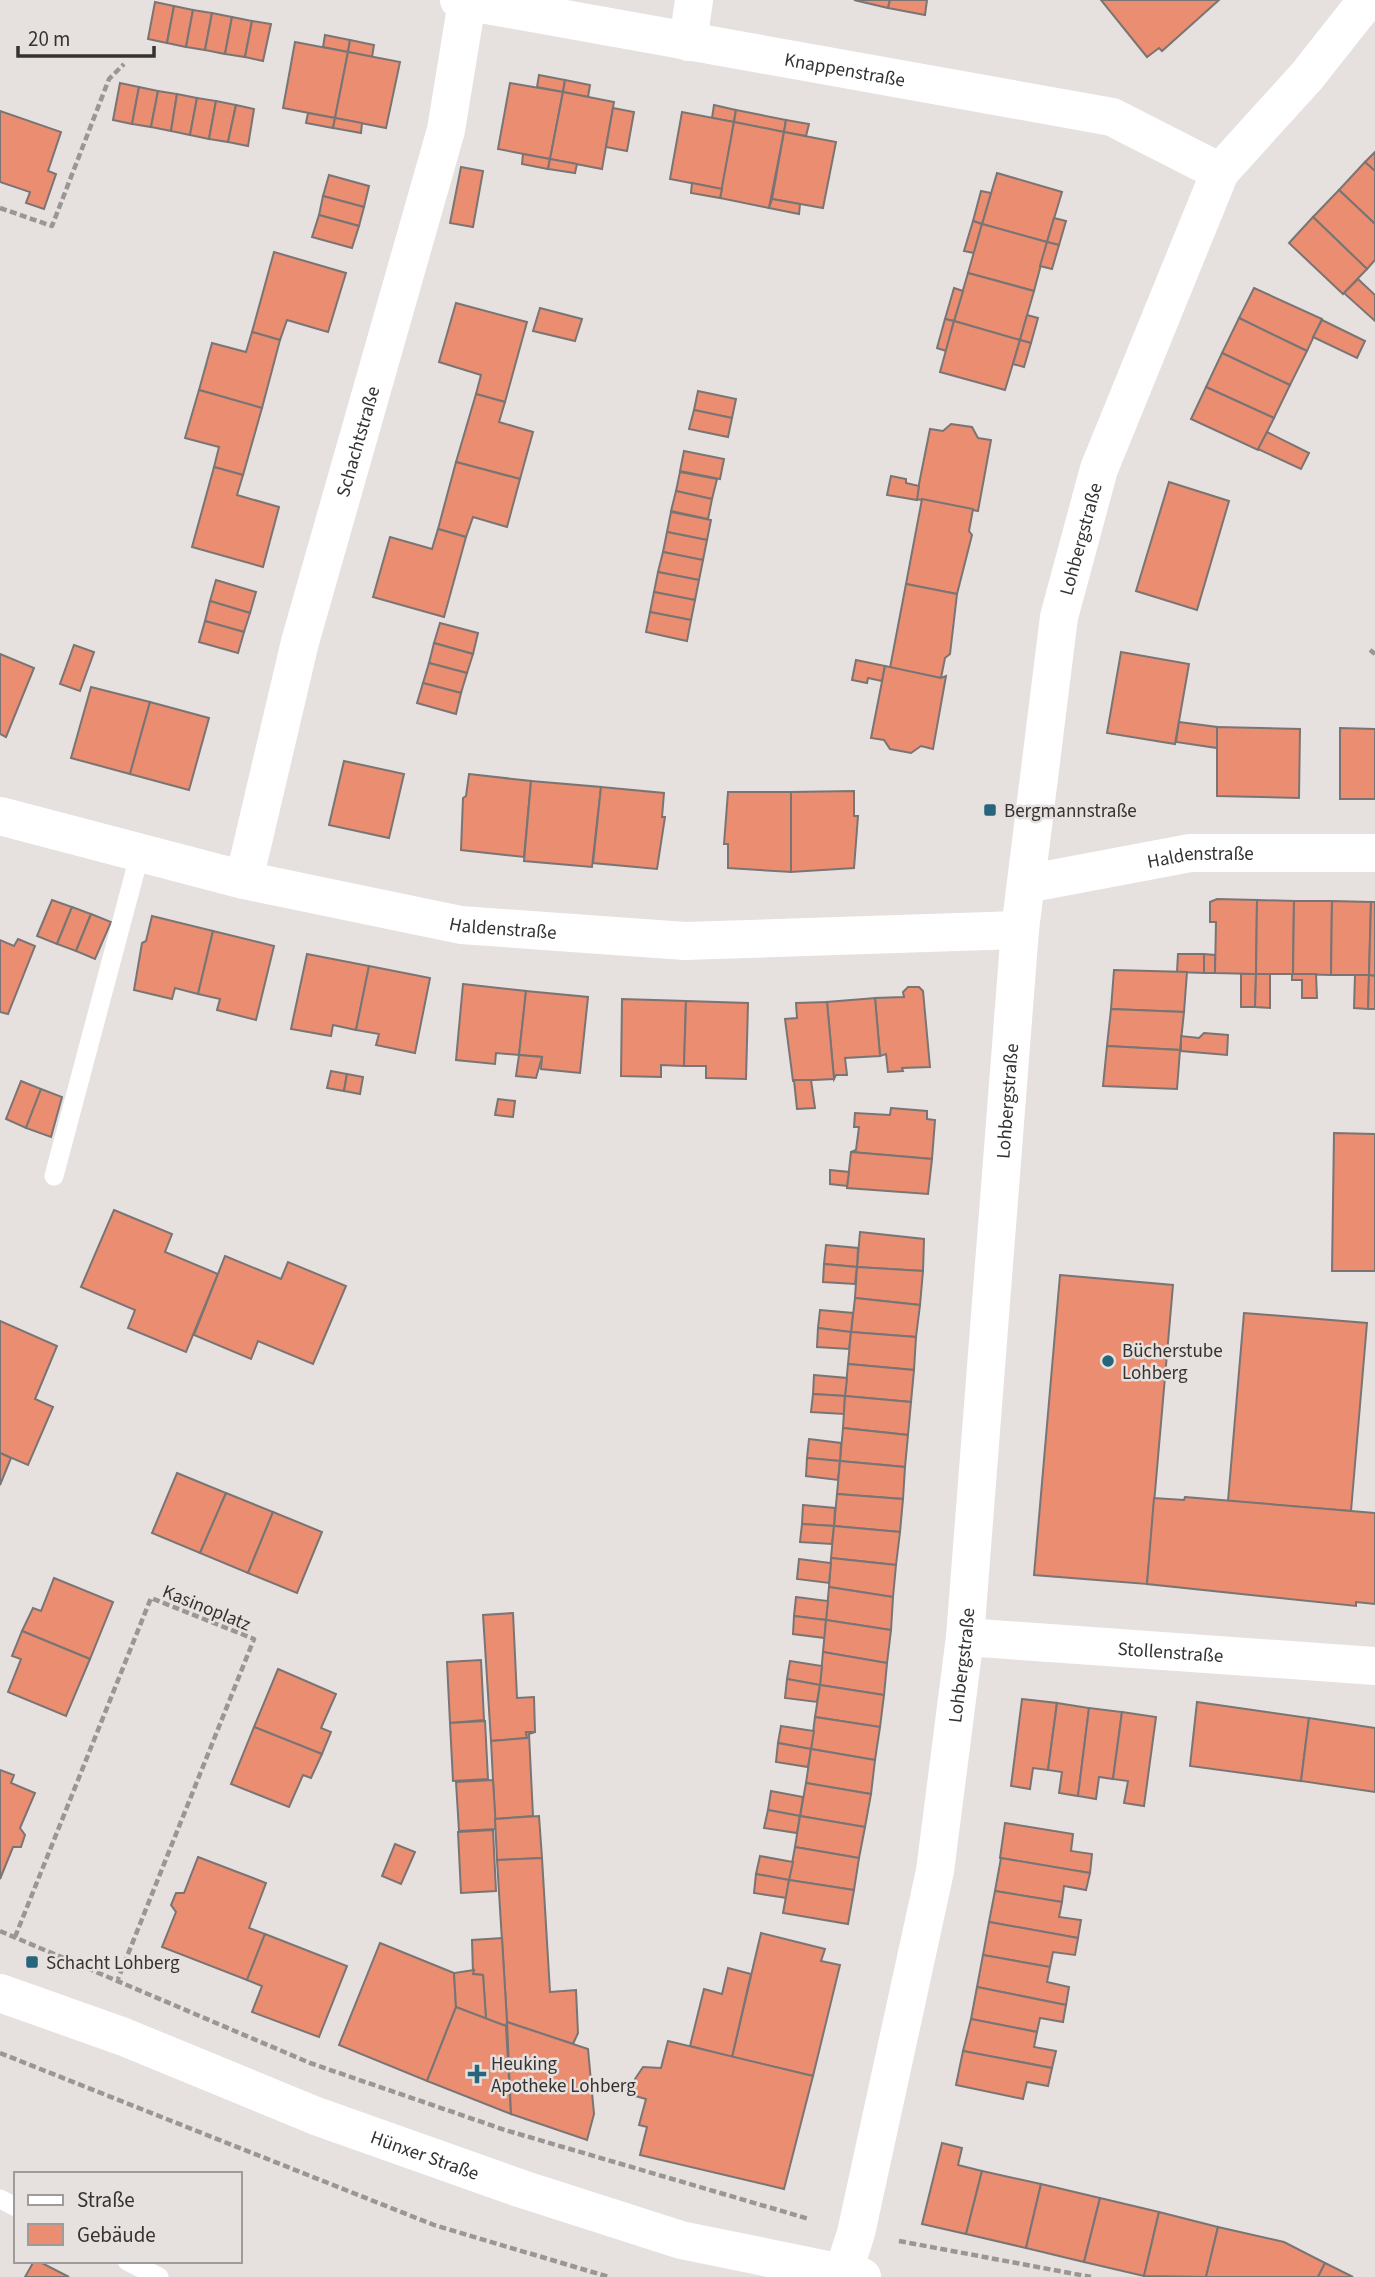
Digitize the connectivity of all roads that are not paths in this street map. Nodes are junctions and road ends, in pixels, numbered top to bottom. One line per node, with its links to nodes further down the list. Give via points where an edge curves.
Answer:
1 (694, 0): 4 (street)
2 (1367, 0): 5 (street, Lohbergstraße, via 1307,76)
3 (463, 1): 4 (street, Knappenstraße); 9 (street, Schachtstraße, via 446,130 300,642)
4 (688, 43): 5 (street, Knappenstraße, via 1112,117)
5 (1220, 172): 10 (street, Lohbergstraße, via 1099,469 1088,509 1059,617)
6 (0, 816): 7 (street, Haldenstraße)
7 (140, 853): 9 (street, Haldenstraße); 12 (lane)
8 (1375, 853): 10 (street, Haldenstraße, via 1190,853)
9 (244, 880): 11 (street, Haldenstraße, via 461,925 685,941)
10 (1026, 884): 11 (street, Lohbergstraße)
11 (1020, 930): 13 (street, Lohbergstraße)
12 (54, 1176)
13 (965, 1637): 14 (street, Stollenstraße); 17 (street, Lohbergstraße, via 935,1871 856,2233)
14 (1375, 1666)
15 (0, 1993): 17 (street, Hünxer Straße, via 124,2037 317,2116 522,2189 681,2240)
16 (131, 2263): 18 (lane)
17 (853, 2275)
18 (159, 2277)

